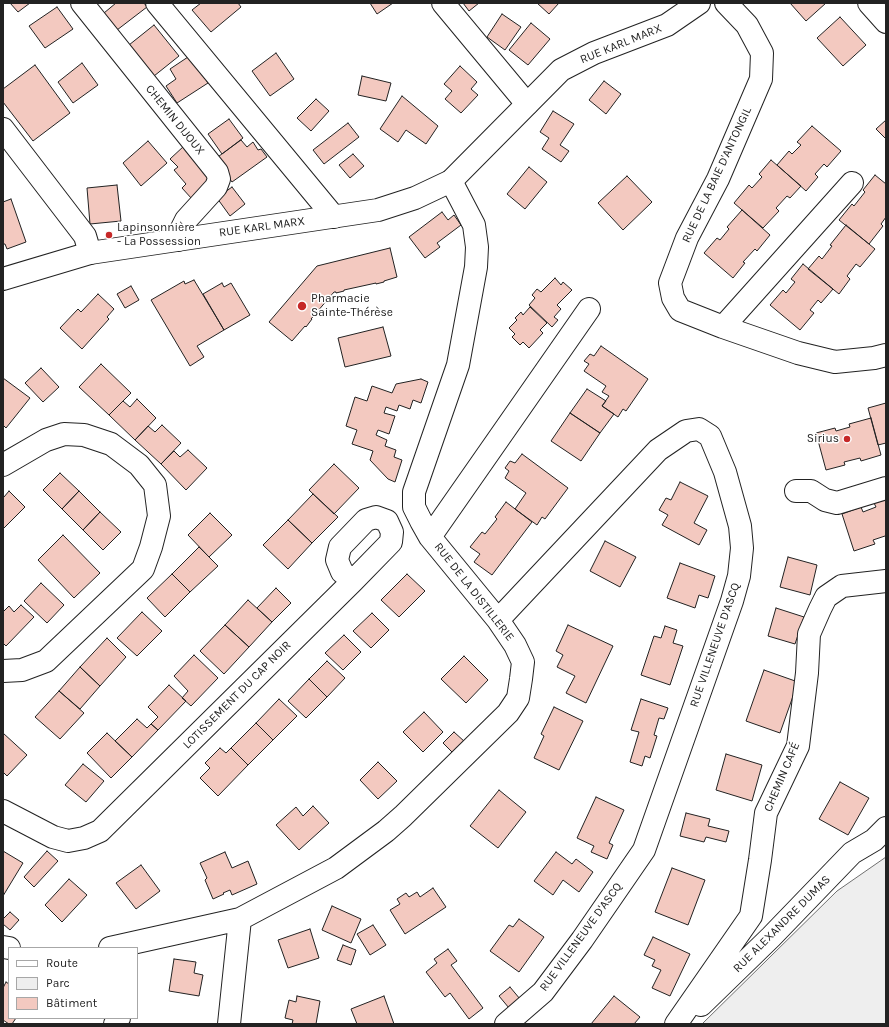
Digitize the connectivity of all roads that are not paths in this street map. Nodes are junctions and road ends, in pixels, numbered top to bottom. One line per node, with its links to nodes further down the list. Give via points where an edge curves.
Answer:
1 (82, 3): 13 (street, CHEMIN DIJOUX, via 217,172 219,179 216,187 186,220)
2 (157, 3): 12 (street)
3 (444, 3): 8 (street)
4 (699, 3): 8 (street, RUE KARL MARX, via 667,25 594,53 561,70)
5 (726, 3): 17 (street, RUE DE LA BAIE D'ANTONGIL, via 747,25 762,53 761,79 718,179 687,238 670,283 673,298 680,310)
6 (869, 3): 7 (street)
7 (886, 22)
8 (527, 104): 10 (street, RUE KARL MARX)
9 (3, 129): 14 (street, via 85,236)
10 (451, 181): 12 (street, RUE KARL MARX, via 415,198 378,210); 22 (street, RUE DE LA DISTILLERIE, via 474,226 476,267 458,365 414,492 414,507)
11 (852, 183): 17 (street)
12 (334, 217): 13 (street, RUE KARL MARX)
13 (178, 240): 14 (street, RUE KARL MARX)
14 (90, 253): 15 (street, RUE KARL MARX)
15 (3, 279)
16 (589, 309): 22 (street)
17 (723, 327): 18 (street, RUE DE LA BAIE D'ANTONGIL, via 798,353 835,362)
18 (886, 355)
19 (3, 465): 26 (street, via 46,440 64,434 91,437 111,444 139,465 155,485 159,516 152,547 143,568 46,661 22,670)
20 (886, 488): 21 (street, via 837,503 825,500 811,491)
21 (796, 491)
22 (430, 537): 25 (street, RUE DE LA DISTILLERIE)
23 (353, 581): 23 (street, LOTISSEMENT DU CAP NOIR, via 342,572 337,560 340,547 366,520 376,517 386,521 392,532 391,542); 27 (street, LOTISSEMENT DU CAP NOIR, via 100,831 68,841 53,837)
24 (886, 581): 34 (street, CHEMIN CAFÉ, via 842,586 826,597 820,609 809,634 798,746 766,813 751,916)
25 (498, 620): 29 (street, RUE DE LA DISTILLERIE, via 523,662 518,698 508,713 386,831 336,868); 33 (street, RUE VILLENEUVE D'ASCQ, via 658,450 686,431 699,429 710,436 725,472 740,526 742,548 739,576 732,601 644,850 582,940 542,992)
26 (3, 672)
27 (3, 811)
28 (886, 828): 35 (street, RUE ALEXANDRE DUMAS, via 874,840 852,853)
29 (240, 919): 30 (street, RUE DE LA DISTILLERIE); 32 (street)
30 (132, 946): 31 (street, RUE DE LA DISTILLERIE)
31 (121, 947)
32 (229, 1024)
33 (506, 1024)
34 (676, 1024)
35 (682, 1024)

